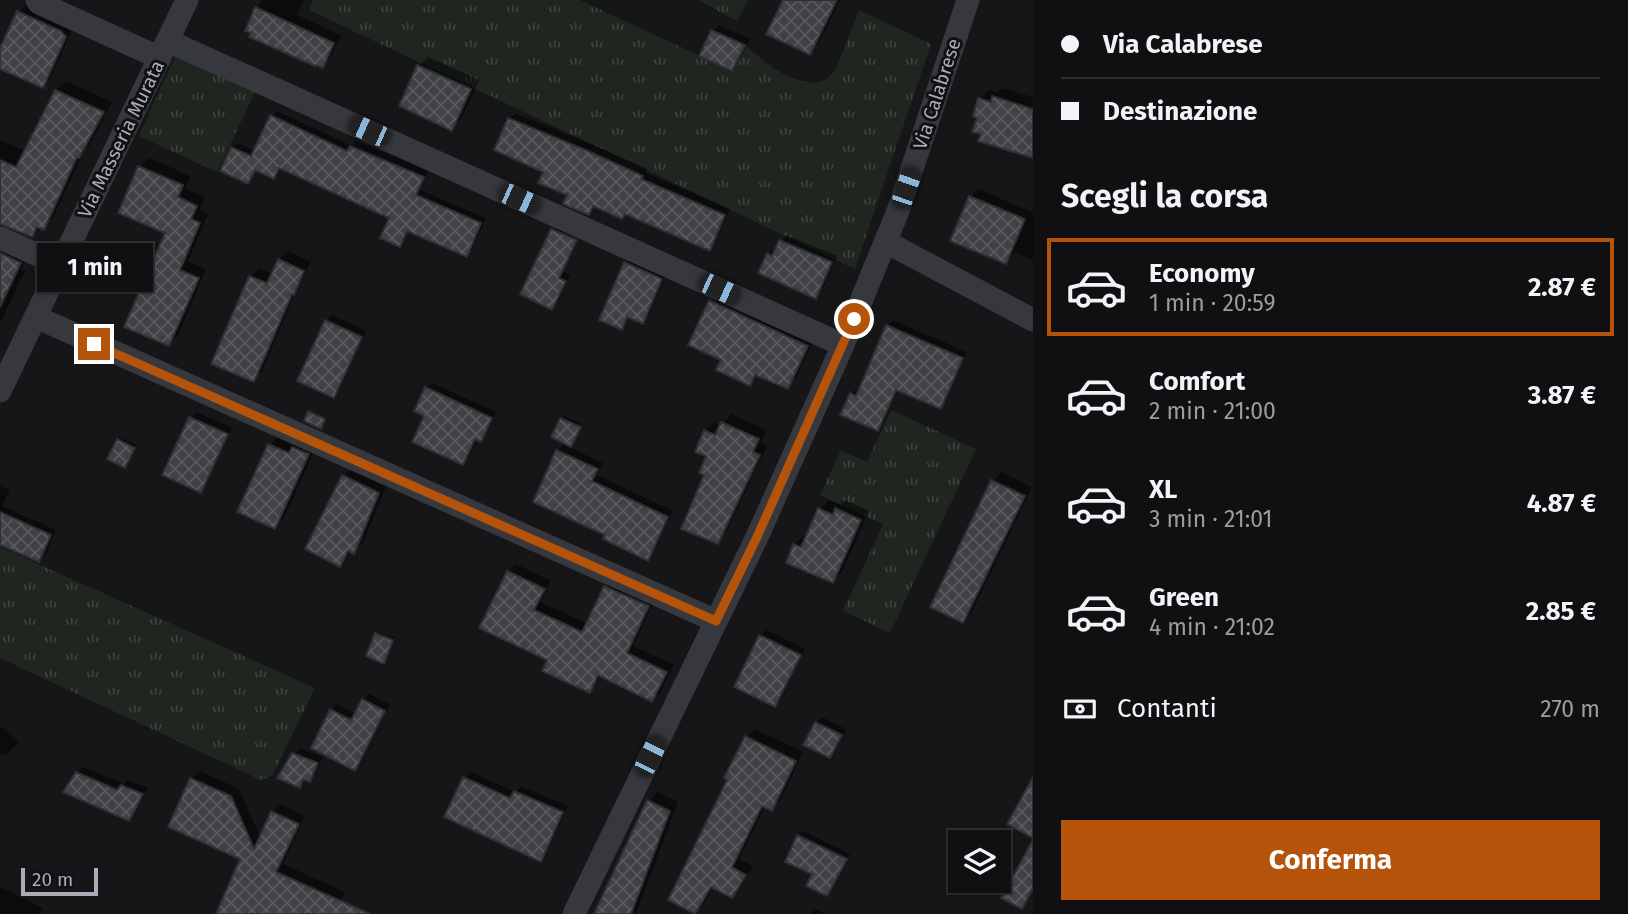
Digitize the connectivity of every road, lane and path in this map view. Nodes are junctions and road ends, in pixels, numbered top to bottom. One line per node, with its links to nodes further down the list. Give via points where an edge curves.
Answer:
1 (37, 0): 4 (street)
2 (187, 0): 4 (street, Via Masseria Murata)
3 (968, 0): 6 (street, Via Calabrese)
4 (164, 49): 7 (street, Via Masseria Murata); 10 (street)
5 (0, 237): 7 (street)
6 (886, 242): 9 (street); 10 (street, Via Calabrese)
7 (60, 265): 8 (street, Via Masseria Murata)
8 (36, 317): 11 (street, Via Masseria Murata); 12 (street)
9 (1033, 320)
10 (844, 345): 12 (street, Via Calabrese)
11 (0, 391)
12 (716, 621): 13 (street, Via Calabrese)
13 (574, 914)

